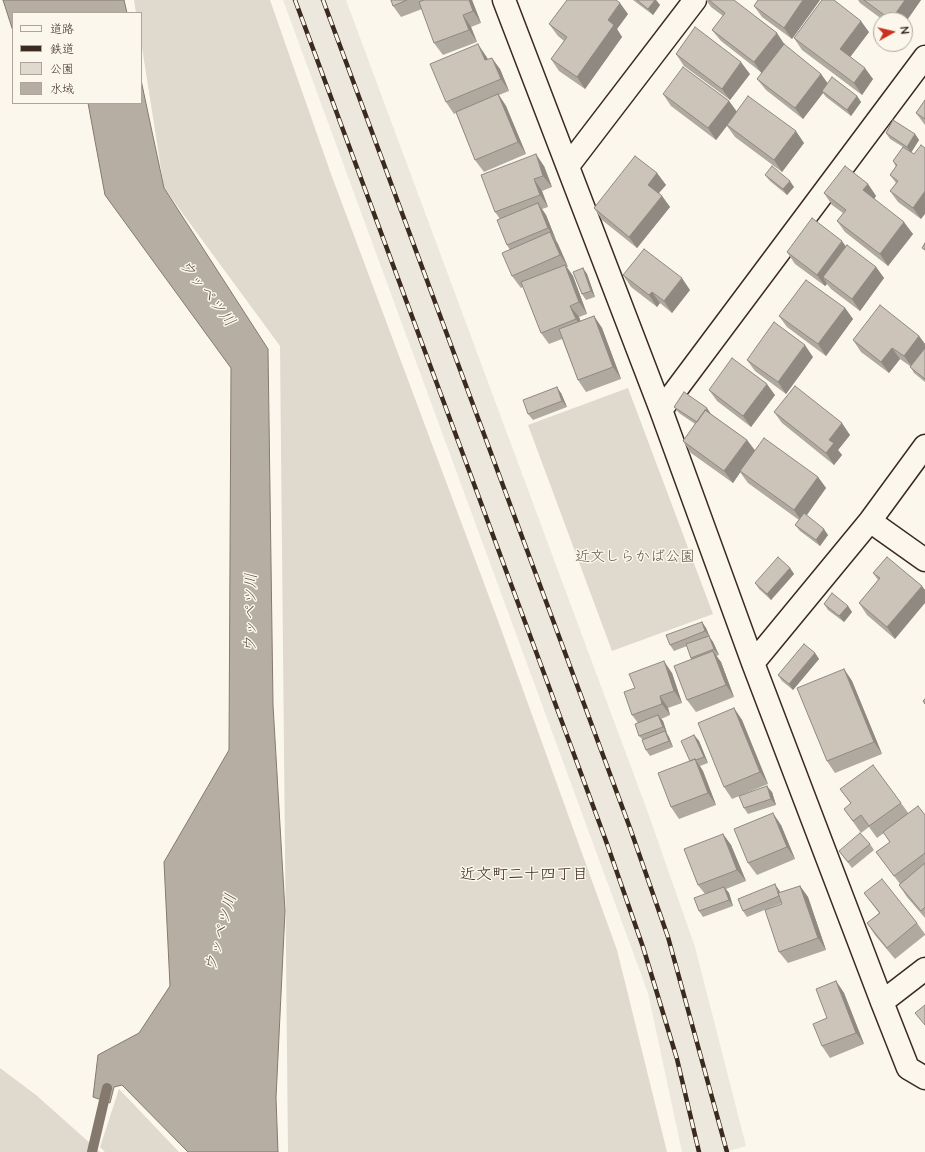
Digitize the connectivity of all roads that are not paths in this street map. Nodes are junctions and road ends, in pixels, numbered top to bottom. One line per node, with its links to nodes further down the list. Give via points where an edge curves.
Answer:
1 (504, 0): 4 (street)
2 (695, 0): 4 (street)
3 (925, 57): 5 (street)
4 (568, 166): 5 (street)
5 (661, 410): 9 (street)
6 (925, 446): 7 (street)
7 (870, 521): 8 (street); 9 (street)
8 (925, 560)
9 (753, 663): 11 (street)
10 (925, 969): 11 (street)
11 (882, 1002): 12 (street, via 908,1068)
12 (925, 1078)

